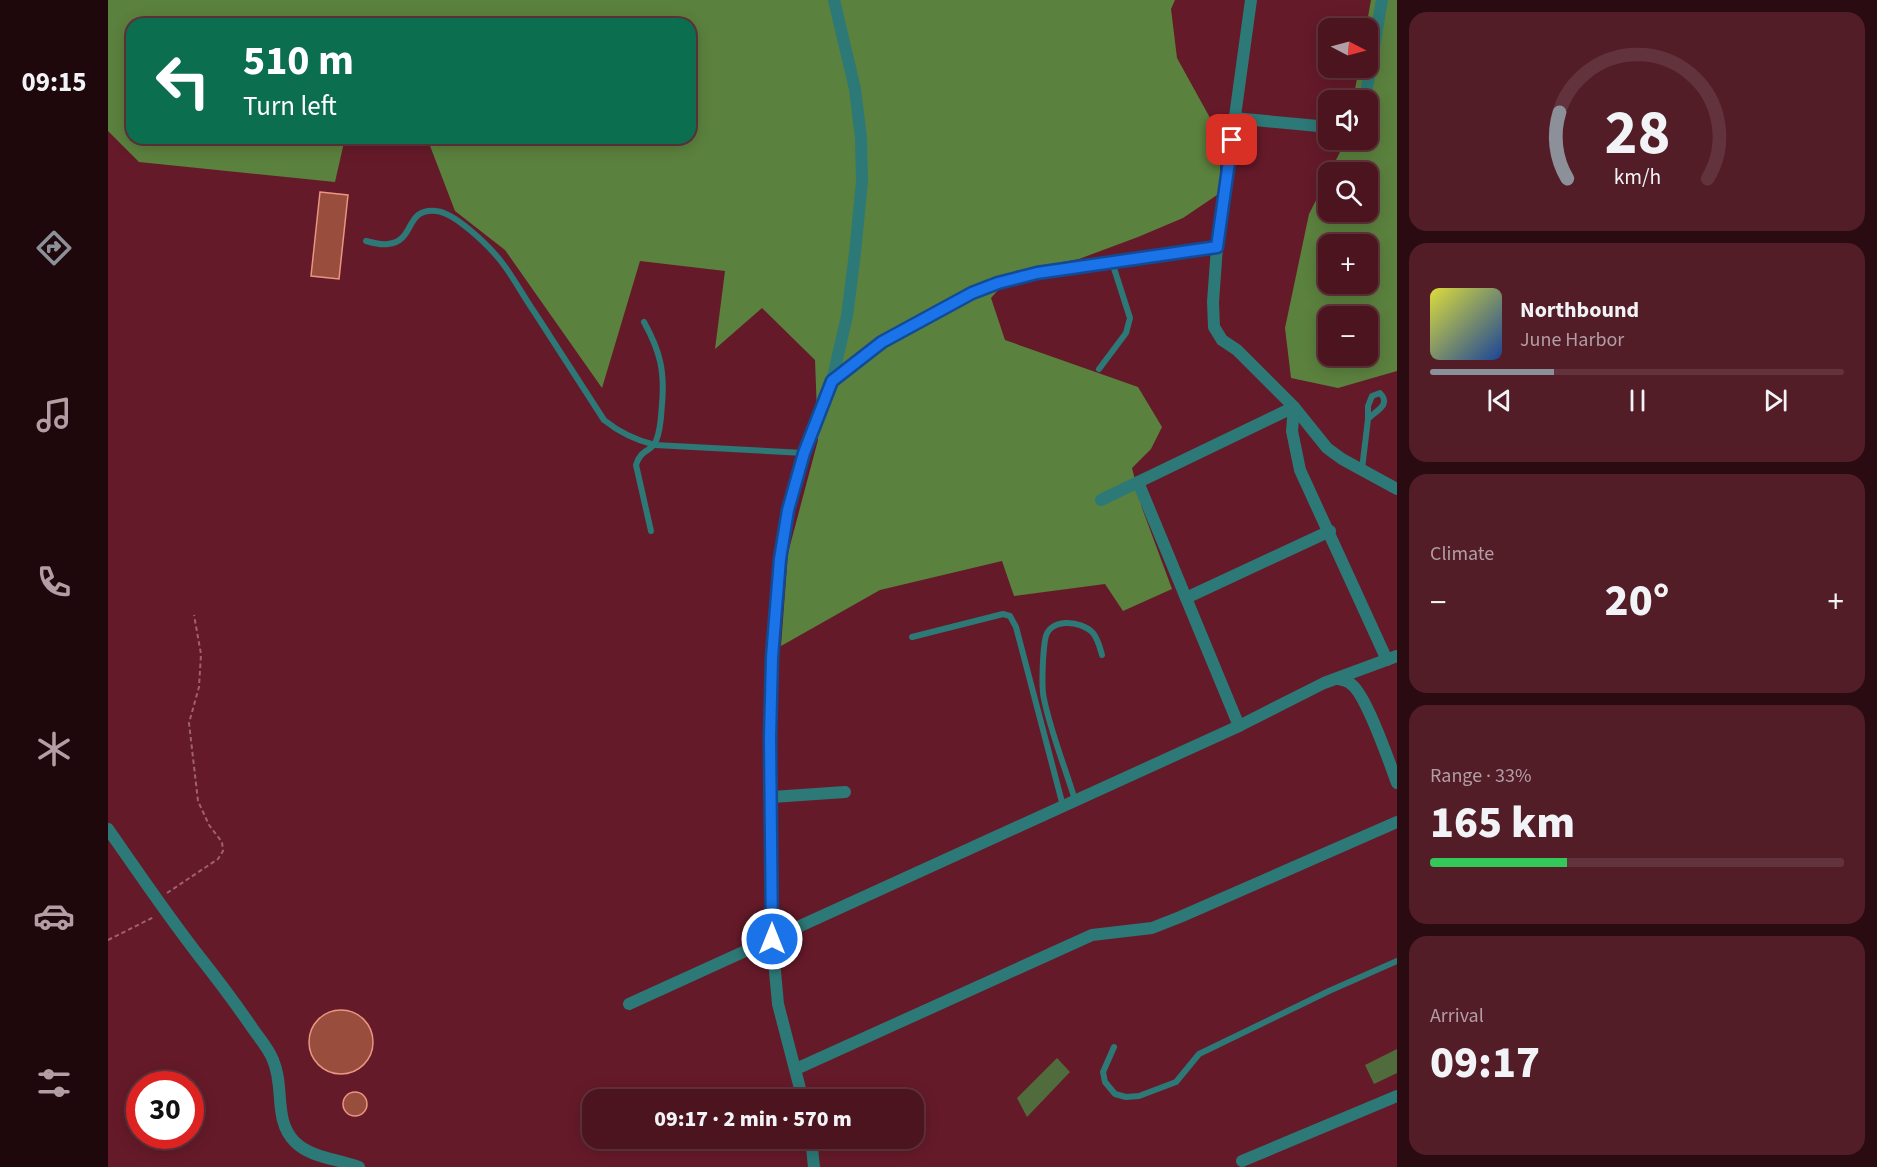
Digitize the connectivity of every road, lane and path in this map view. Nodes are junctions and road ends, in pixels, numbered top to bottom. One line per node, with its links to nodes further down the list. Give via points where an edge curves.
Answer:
1 (834, 0): 12 (street, via 855,89 862,181 847,316)
2 (1251, 0): 5 (street)
3 (1382, 0): 4 (street)
4 (1367, 90)
5 (1234, 118): 6 (street); 8 (street)
6 (1318, 126)
7 (366, 241): 15 (lane, via 393,243 404,236 420,212 447,213 499,259 604,420 635,440)
8 (1217, 247): 9 (street); 13 (street, via 1214,327 1222,340)
9 (1112, 262): 11 (lane, via 1130,318 1126,333); 12 (street, via 1037,273 972,293 882,342)
10 (644, 322): 15 (lane, via 662,364 661,425)
11 (1099, 369)
12 (832, 381): 16 (street)
13 (1294, 407): 17 (street, via 1327,448); 18 (street); 22 (street, via 1292,431 1300,470)
14 (1368, 419): 17 (lane)
15 (655, 445): 16 (lane); 21 (lane, via 639,455 636,465)
16 (804, 453): 32 (street, via 788,510 779,570 772,657)
17 (1362, 470): 19 (street)
18 (1138, 482): 20 (street); 23 (street)
19 (1397, 489)
20 (1101, 500)
21 (651, 531)
22 (1330, 531): 23 (street); 27 (street)
23 (1186, 598): 29 (street)
24 (194, 615): 36 (path, via 201,654 199,687 189,723 198,801 223,850 218,859)
25 (912, 637): 33 (lane, via 1004,614 1010,616)
26 (1102, 655): 33 (lane, via 1094,634 1073,622 1052,628 1045,637 1044,697)
27 (1392, 658): 28 (street)
28 (1338, 679): 29 (street); 30 (street, via 1352,684 1358,692)
29 (1239, 726): 33 (street)
30 (1397, 783)
31 (845, 792): 32 (street)
32 (772, 797): 38 (street)
33 (1069, 803): 38 (street)
34 (1397, 822): 43 (street, via 1180,918 1152,928 1092,935)
35 (108, 829): 36 (street)
36 (157, 899): 37 (street)
37 (165, 912): 39 (path); 48 (street, via 273,1059 287,1132 307,1151)
38 (772, 939): 41 (street); 43 (street, via 778,1004)
39 (108, 940)
40 (1397, 961): 42 (lane, via 1199,1054 1176,1082 1139,1096 1115,1094 1105,1082 1103,1072)
41 (629, 1004)
42 (1114, 1047)
43 (796, 1069): 44 (street)
44 (801, 1089)
45 (1397, 1096): 47 (street)
46 (812, 1149): 50 (street)
47 (1242, 1161)
48 (339, 1165): 49 (street)
49 (359, 1167)
50 (814, 1167)

